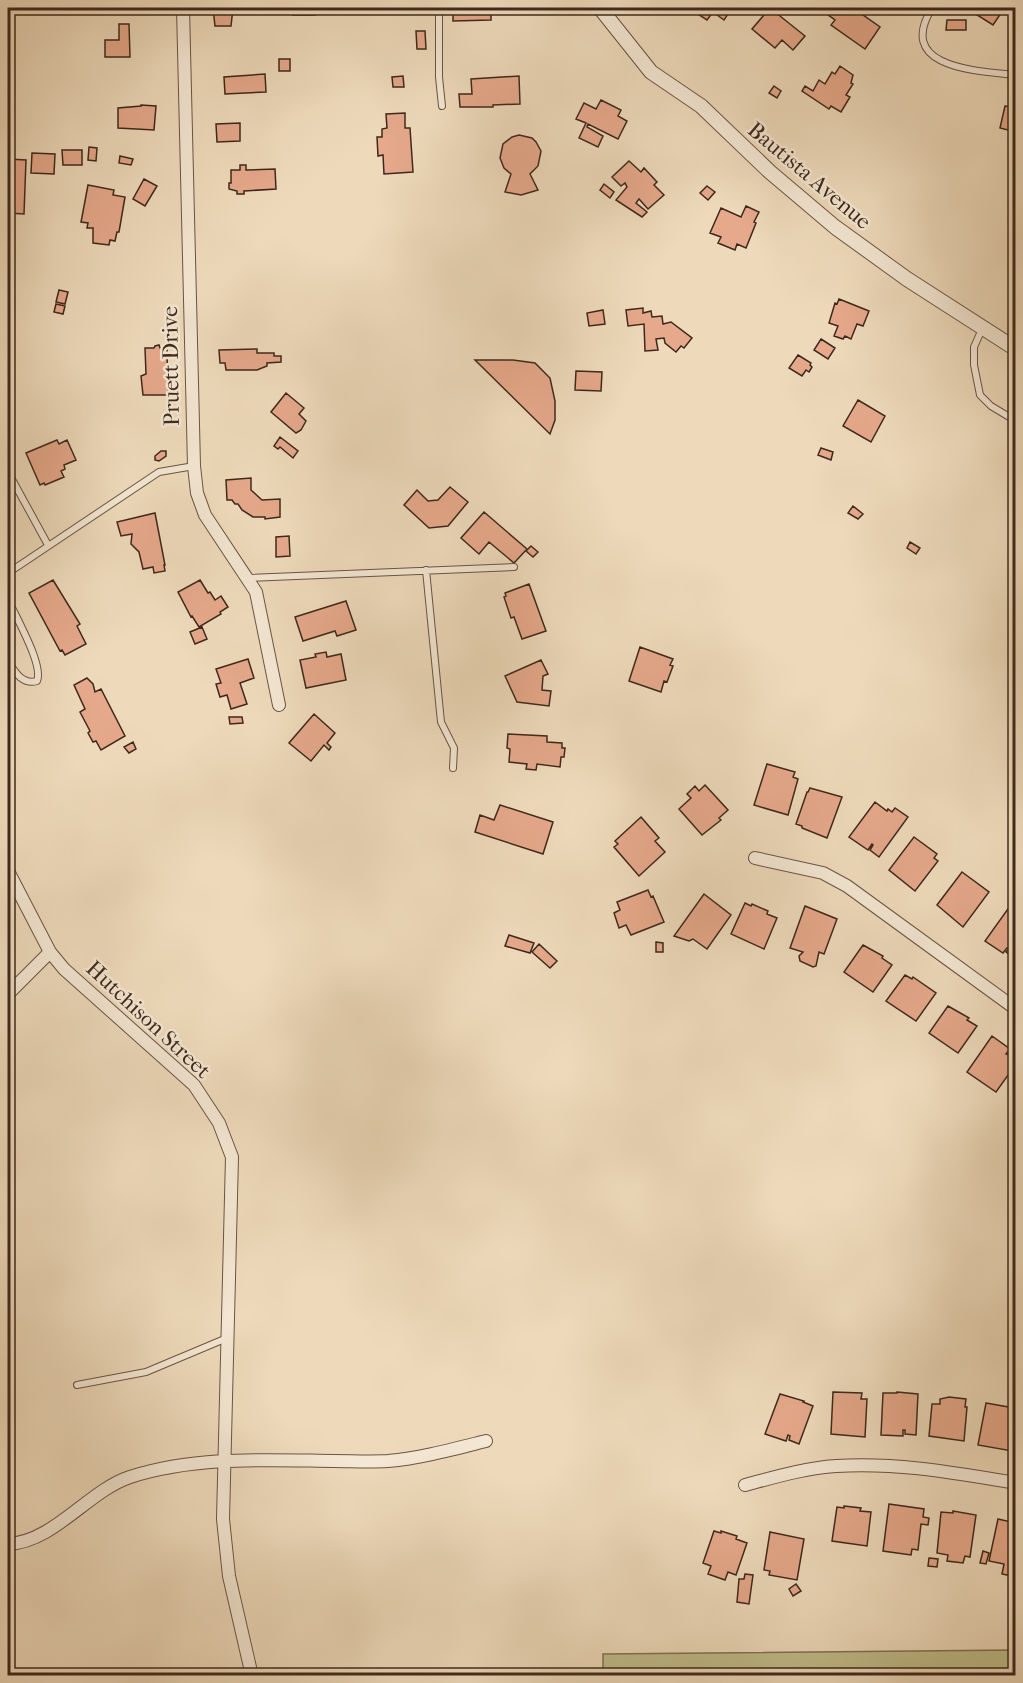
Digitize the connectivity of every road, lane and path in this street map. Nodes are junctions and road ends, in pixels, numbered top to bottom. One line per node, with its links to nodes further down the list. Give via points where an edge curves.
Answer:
1 (183, 8): 10 (street, Pruett Drive)
2 (439, 8): 6 (lane)
3 (600, 8): 7 (street, Bautista Avenue, via 651,72 701,106 801,199 907,279)
4 (932, 8): 5 (lane, via 922,31 929,54 938,61)
5 (1016, 75)
6 (442, 106)
7 (982, 328): 8 (street, Bautista Avenue); 9 (lane, via 974,347 980,395)
8 (1016, 349)
9 (1016, 421)
10 (194, 466): 12 (lane, via 159,472); 16 (street, Pruett Drive, via 205,515)
11 (8, 472): 12 (lane)
12 (48, 545): 15 (lane)
13 (514, 567): 14 (lane)
14 (426, 570): 16 (lane); 20 (lane, via 441,722 454,748)
15 (8, 573)
16 (248, 578): 19 (street, Pruett Drive, via 256,592)
17 (8, 599): 18 (lane, via 35,660 37,681 24,681)
18 (8, 661)
19 (279, 705)
20 (453, 768)
21 (755, 858): 25 (street, via 824,873 847,886)
22 (8, 871): 23 (street, Hutchison Street)
23 (50, 952): 24 (street); 26 (street, Hutchison Street, via 194,1085 219,1123 232,1157)
24 (8, 994)
25 (1016, 1009)
26 (228, 1338): 27 (lane, via 146,1372); 29 (street, Hutchison Street)
27 (77, 1385)
28 (486, 1441): 29 (street, via 386,1461)
29 (225, 1460): 32 (street, via 127,1478 46,1532); 33 (street, Hutchison Street, via 223,1520 229,1576)
30 (1016, 1483): 31 (street, via 880,1464 834,1466)
31 (745, 1485)
32 (8, 1544)
33 (252, 1676)

